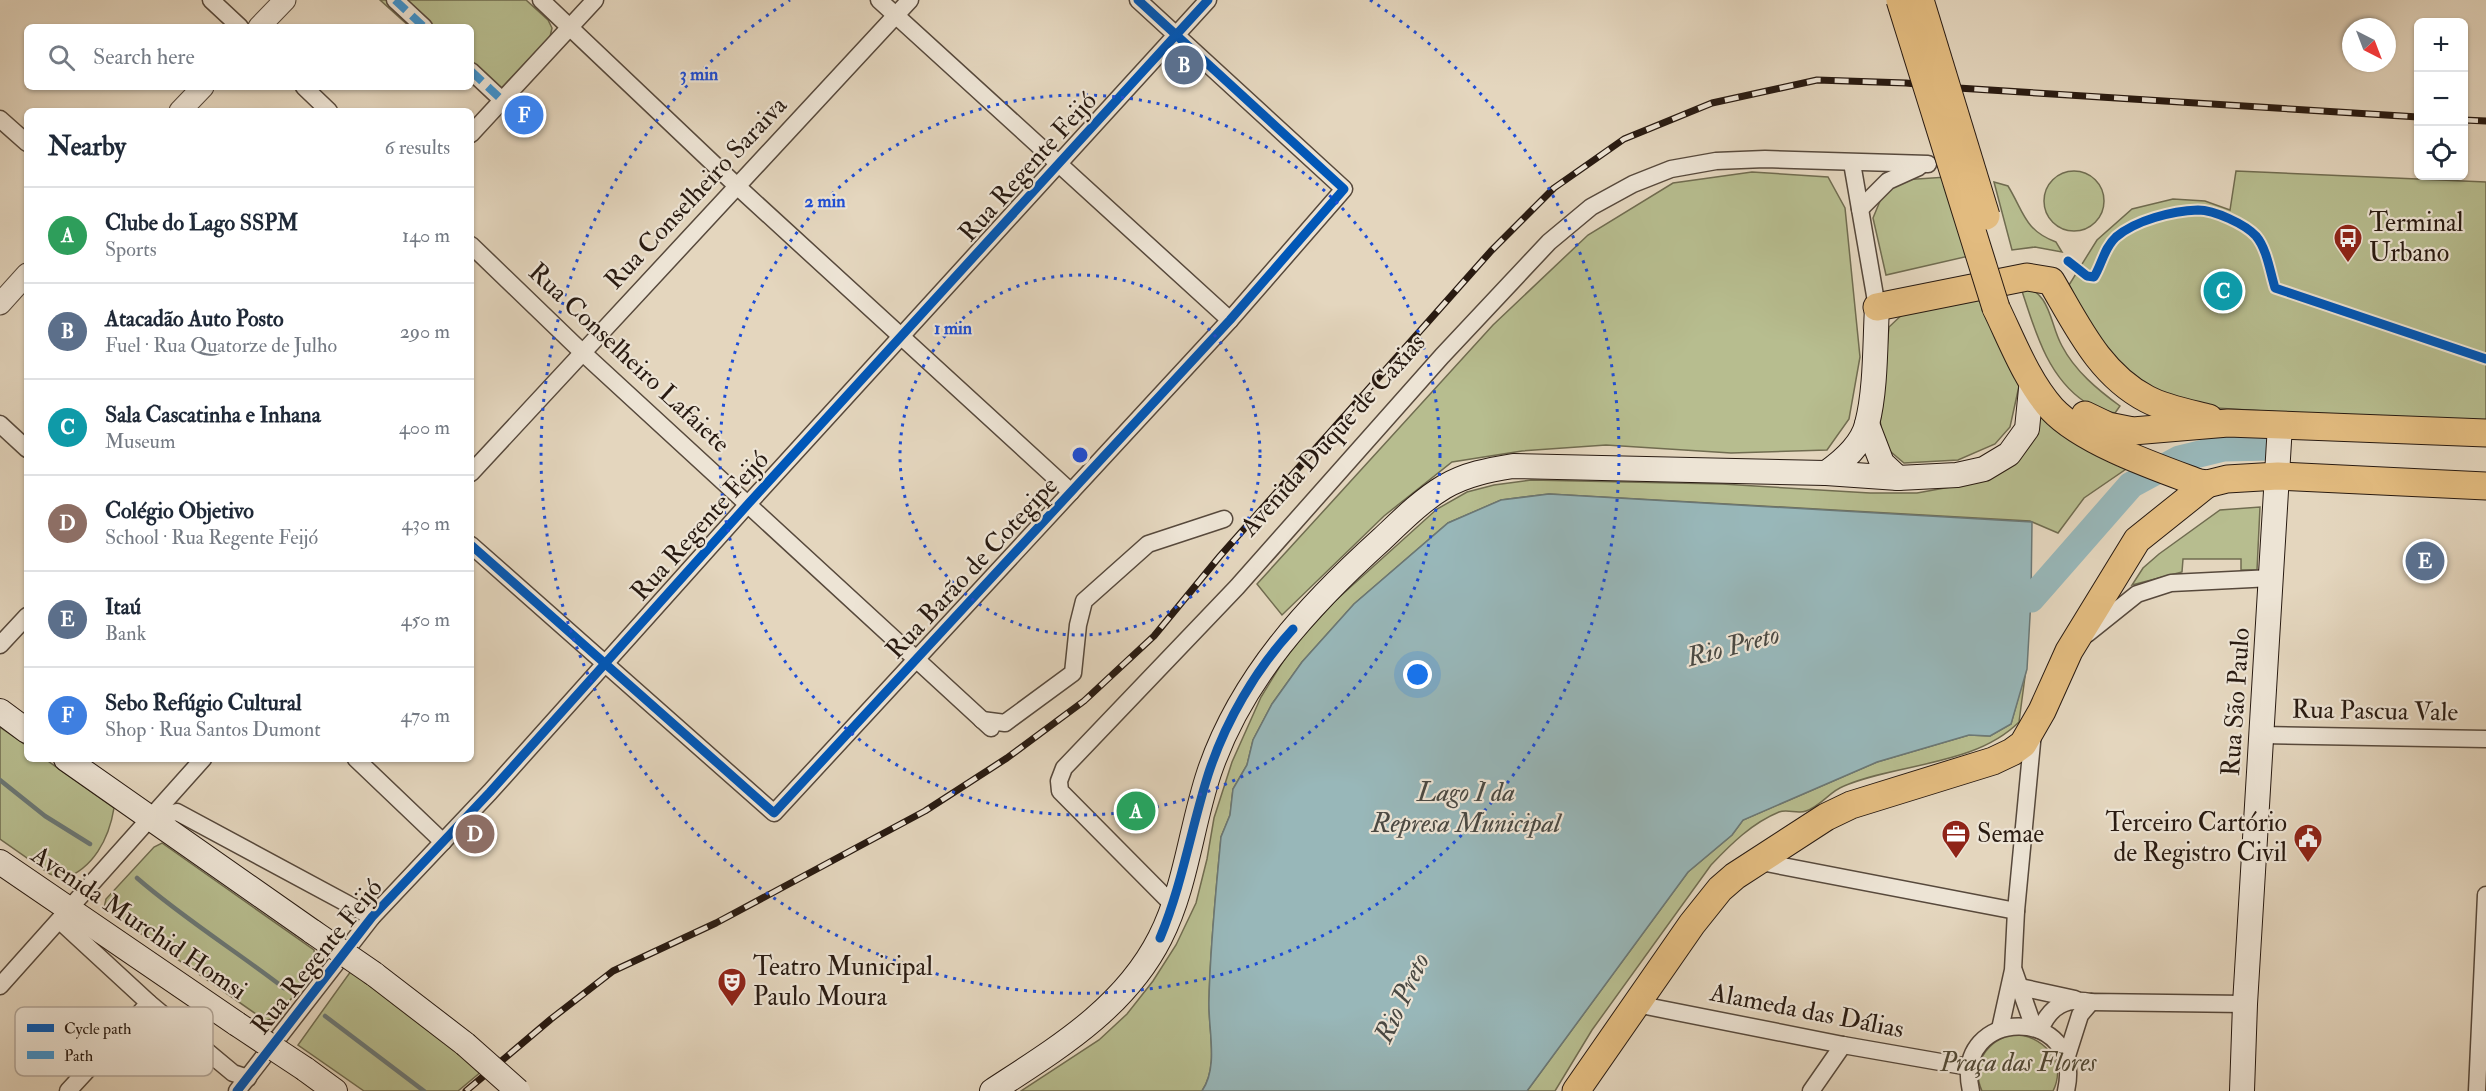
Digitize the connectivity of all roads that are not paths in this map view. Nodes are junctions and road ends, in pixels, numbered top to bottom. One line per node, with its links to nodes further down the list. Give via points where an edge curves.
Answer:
1 (211, 0): 13 (street)
2 (285, 0): 14 (street)
3 (395, 0): 15 (street)
4 (541, 0): 16 (street)
5 (595, 0): 16 (street)
6 (879, 0): 12 (street)
7 (910, 0): 12 (street, Rua Conselheiro Saraiva)
8 (1138, 0): 17 (street)
9 (1208, 0): 17 (street, Rua Regente Feijó)
10 (1900, 0): 34 (main road, bridge)
11 (1920, 0): 34 (main road, bridge)
12 (895, 15): 27 (street); 29 (street, Rua Conselheiro Saraiva)
13 (237, 24)
14 (263, 24)
15 (421, 24)
16 (570, 27): 21 (street); 29 (street)
17 (1176, 34): 27 (street, Rua Regente Feijó); 36 (street, Rua Barão de Cotegipe, via 1344,189)
18 (474, 74): 21 (street)
19 (200, 90): 22 (street)
20 (307, 90): 23 (street)
21 (502, 100): 25 (street)
22 (183, 108)
23 (326, 108)
24 (0, 119): 26 (street)
25 (474, 131)
26 (24, 140)
27 (1060, 163): 36 (street); 37 (street, Rua Regente Feijó)
28 (1852, 164): 30 (street); 30 (street, via 1928,164 1888,181); 75 (street, Avenida Duque de Caxias, via 1765,159 1716,161 1671,169 1591,207 1549,242 1237,587 1064,768 1060,791)
29 (738, 187): 37 (street); 38 (street, Rua Conselheiro Saraiva)
30 (1860, 210): 35 (street)
31 (474, 248): 38 (street, Rua Conselheiro Lafaiete)
32 (24, 277): 33 (street)
33 (0, 304)
34 (2004, 306): 39 (main road); 40 (main road, via 2062,399 2088,418 2133,431)
35 (1877, 307): 40 (main road, via 2027,277 2051,280 2085,338 2118,380 2148,400); 42 (main road)
36 (1230, 320): 52 (street, Rua Barão de Cotegipe)
37 (903, 336): 52 (street); 53 (street, Rua Regente Feijó)
38 (582, 352): 47 (street, Rua Conselheiro Saraiva); 53 (street, Rua Conselheiro Lafaiete)
39 (2032, 380): 49 (main road, via 2027,429 2009,454 1984,470); 50 (main road, via 2052,408 2083,433)
40 (2228, 423): 43 (main road)
41 (0, 424): 45 (street)
42 (1867, 424): 48 (main road, via 1848,455); 49 (main road, via 1882,463)
43 (2280, 430): 44 (main road); 46 (main road, Rua São Paulo)
44 (2486, 433)
45 (24, 446)
46 (2278, 468): 50 (main road); 51 (main road); 56 (main road, Rua São Paulo)
47 (474, 470)
48 (1826, 473): 49 (main road); 75 (main road, via 1513,466 1476,472 1443,487 1371,549 1314,606 1280,642 1251,684 1228,725 1209,773)
49 (1898, 478)
50 (2203, 483): 59 (main road, via 2137,540)
51 (2486, 486)
52 (1071, 492): 60 (street, Rua Barão de Cotegipe)
53 (749, 503): 60 (street, Rua Conselheiro Lafaiete); 61 (street, Rua Regente Feijó)
54 (1224, 519): 60 (street, Rua Conselheiro Lafaiete, via 1148,544 1084,601 1073,673 1005,723 987,724)
55 (474, 548): 61 (street)
56 (2272, 578): 59 (street, via 2171,583 2137,594); 65 (main road, Rua São Paulo)
57 (24, 619): 58 (street)
58 (0, 645)
59 (2068, 651): 63 (main road)
60 (915, 659): 61 (street, Rua Barão de Cotegipe, via 774,813)
61 (605, 662): 71 (street, Rua Regente Feijó)
62 (0, 711): 64 (main road)
63 (2033, 728): 72 (main road, via 2023,744 2002,758 1851,805); 76 (street)
64 (24, 729)
65 (2262, 735): 66 (street, Rua Pascua Vale); 85 (main road, Rua São Paulo)
66 (2486, 739)
67 (70, 762): 70 (main road)
68 (200, 762): 70 (street)
69 (359, 762): 71 (street)
70 (148, 819): 77 (street); 78 (street, via 177,812); 101 (main road, bridge, via 374,974 465,1044)
71 (443, 842): 78 (street, Rua Regente Feijó)
72 (1756, 861): 76 (street); 84 (main road, via 1709,903)
73 (0, 862): 77 (main road, Avenida Murchid Homsi)
74 (2486, 895): 108 (street)
75 (1174, 906): 102 (main road, via 1160,938 1116,999 1063,1045)
76 (2016, 911): 79 (street)
77 (65, 916): 80 (street); 83 (street); 88 (main road, Avenida Murchid Homsi, bridge)
78 (372, 917): 97 (street, Rua Regente Feijó)
79 (2013, 970): 81 (street); 90 (street)
80 (0, 986)
81 (2020, 987): 82 (street); 91 (street)
82 (2084, 1001): 85 (street); 91 (street, via 2061,1004); 94 (street)
83 (149, 1003): 86 (street); 87 (street)
84 (1636, 1004): 92 (street, Alameda das Dálias); 103 (main road)
85 (2245, 1004): 107 (main road, Rua São Paulo)
86 (145, 1007)
87 (154, 1007)
88 (210, 1007)
89 (213, 1009): 100 (main road, Avenida Murchid Homsi, bridge)
90 (2000, 1029): 91 (street); 95 (street, via 1974,1051)
91 (2037, 1029): 94 (street, via 2055,1042)
92 (1844, 1045): 95 (street, Alameda das Dálias); 104 (street)
93 (213, 1056): 97 (street, via 233,1073)
94 (2066, 1059): 106 (street)
95 (1969, 1066): 105 (street)
96 (82, 1076): 98 (street)
97 (248, 1078): 99 (street, Rua Regente Feijó)
98 (68, 1091)
99 (237, 1091)
100 (335, 1091)
101 (518, 1091)
102 (992, 1091)
103 (1576, 1091)
104 (1811, 1091)
105 (1971, 1091)
106 (2066, 1091)
107 (2242, 1091)
108 (2477, 1091)

